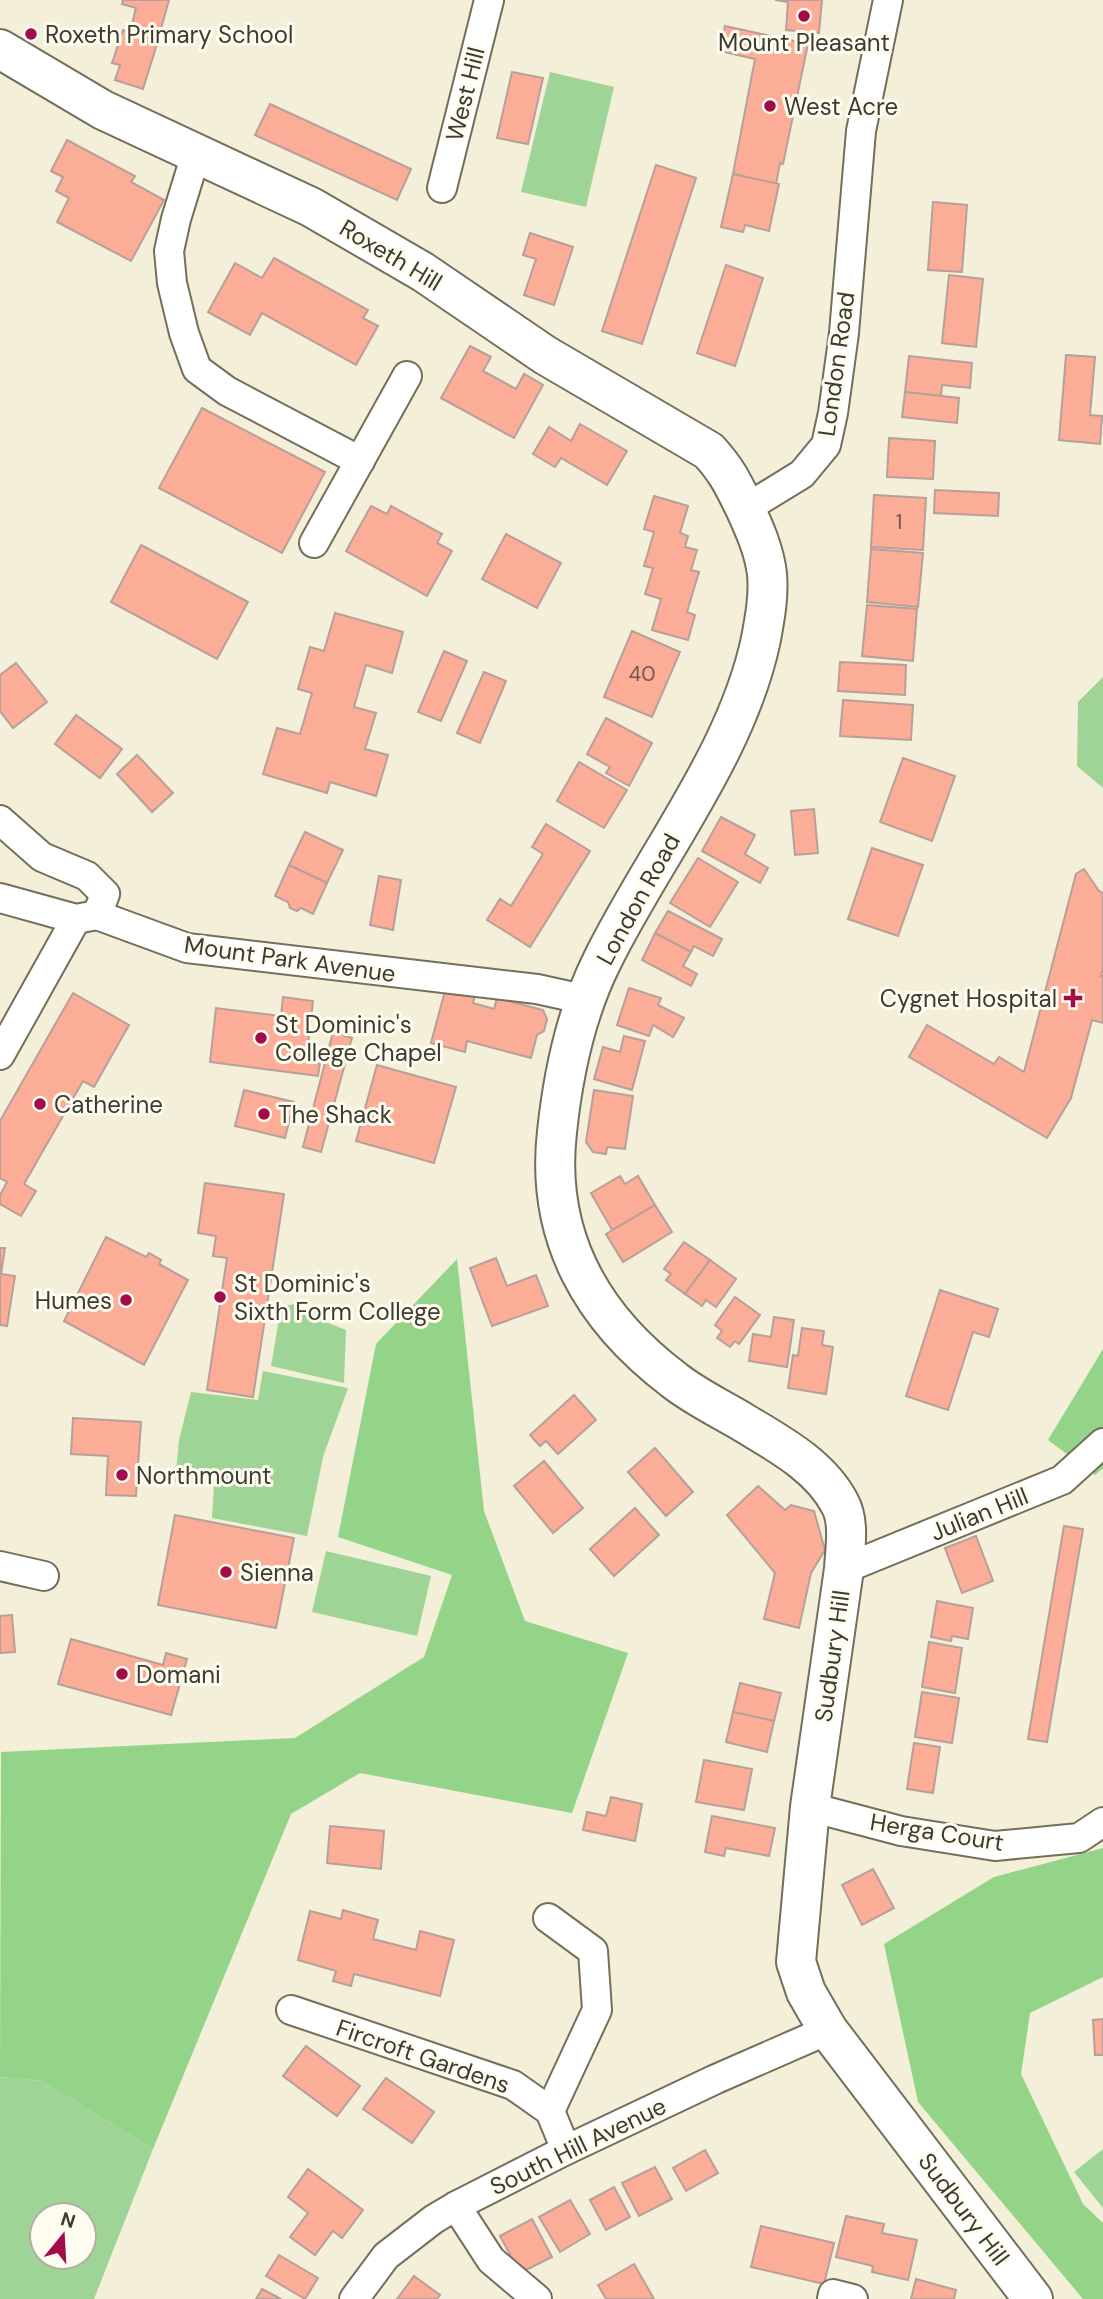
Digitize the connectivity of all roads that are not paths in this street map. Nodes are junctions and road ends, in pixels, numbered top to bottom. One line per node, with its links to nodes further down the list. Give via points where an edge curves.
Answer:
1 (489, 0): 5 (street, West Hill)
2 (888, 0): 8 (street, London Road, via 861,131 844,333 826,445 802,474)
3 (0, 49): 4 (main road, Roxeth Hill, via 103,110)
4 (196, 154): 7 (street, via 169,251 172,283 197,369 227,391); 8 (main road, Roxeth Hill, via 311,207 423,272 545,355 709,451 726,470)
5 (442, 188)
6 (407, 376): 7 (street)
7 (360, 461): 9 (street)
8 (745, 509): 13 (main road, London Road, via 759,537 767,574 767,609 752,674 707,774 600,964)
9 (314, 543)
10 (0, 820): 12 (street, via 42,857 87,876 105,894)
11 (0, 898): 12 (street, Mount Park Avenue)
12 (86, 917): 13 (street, Mount Park Avenue, via 187,948 537,989); 14 (street)
13 (587, 1000): 15 (main road, London Road)
14 (0, 1055)
15 (568, 1063): 18 (main road, Sudbury Hill, via 556,1134 556,1181 563,1233 584,1284 616,1328 674,1381 785,1448 823,1478 842,1507)
16 (1103, 1443): 18 (street, Julian Hill, via 1062,1480)
17 (0, 1566): 19 (street)
18 (844, 1569): 20 (main road, Sudbury Hill)
19 (44, 1576)
20 (810, 1807): 21 (street, Herga Court, via 901,1831 995,1846 1079,1838); 24 (main road, Sudbury Hill, via 796,1962 806,1992)
21 (1103, 1822)
22 (548, 1918): 25 (street, via 593,1951 597,2010)
23 (291, 2010): 25 (street, Fircroft Gardens, via 513,2085)
24 (828, 2031): 26 (street, South Hill Avenue); 32 (main road, Sudbury Hill)
25 (550, 2111): 26 (street)
26 (566, 2150): 27 (street, South Hill Avenue)
27 (456, 2206): 28 (street, South Hill Avenue, via 386,2256); 29 (street, via 491,2260)
28 (354, 2299)
29 (537, 2299)
30 (832, 2299): 31 (street, via 833,2294)
31 (853, 2299)
32 (1033, 2299)

